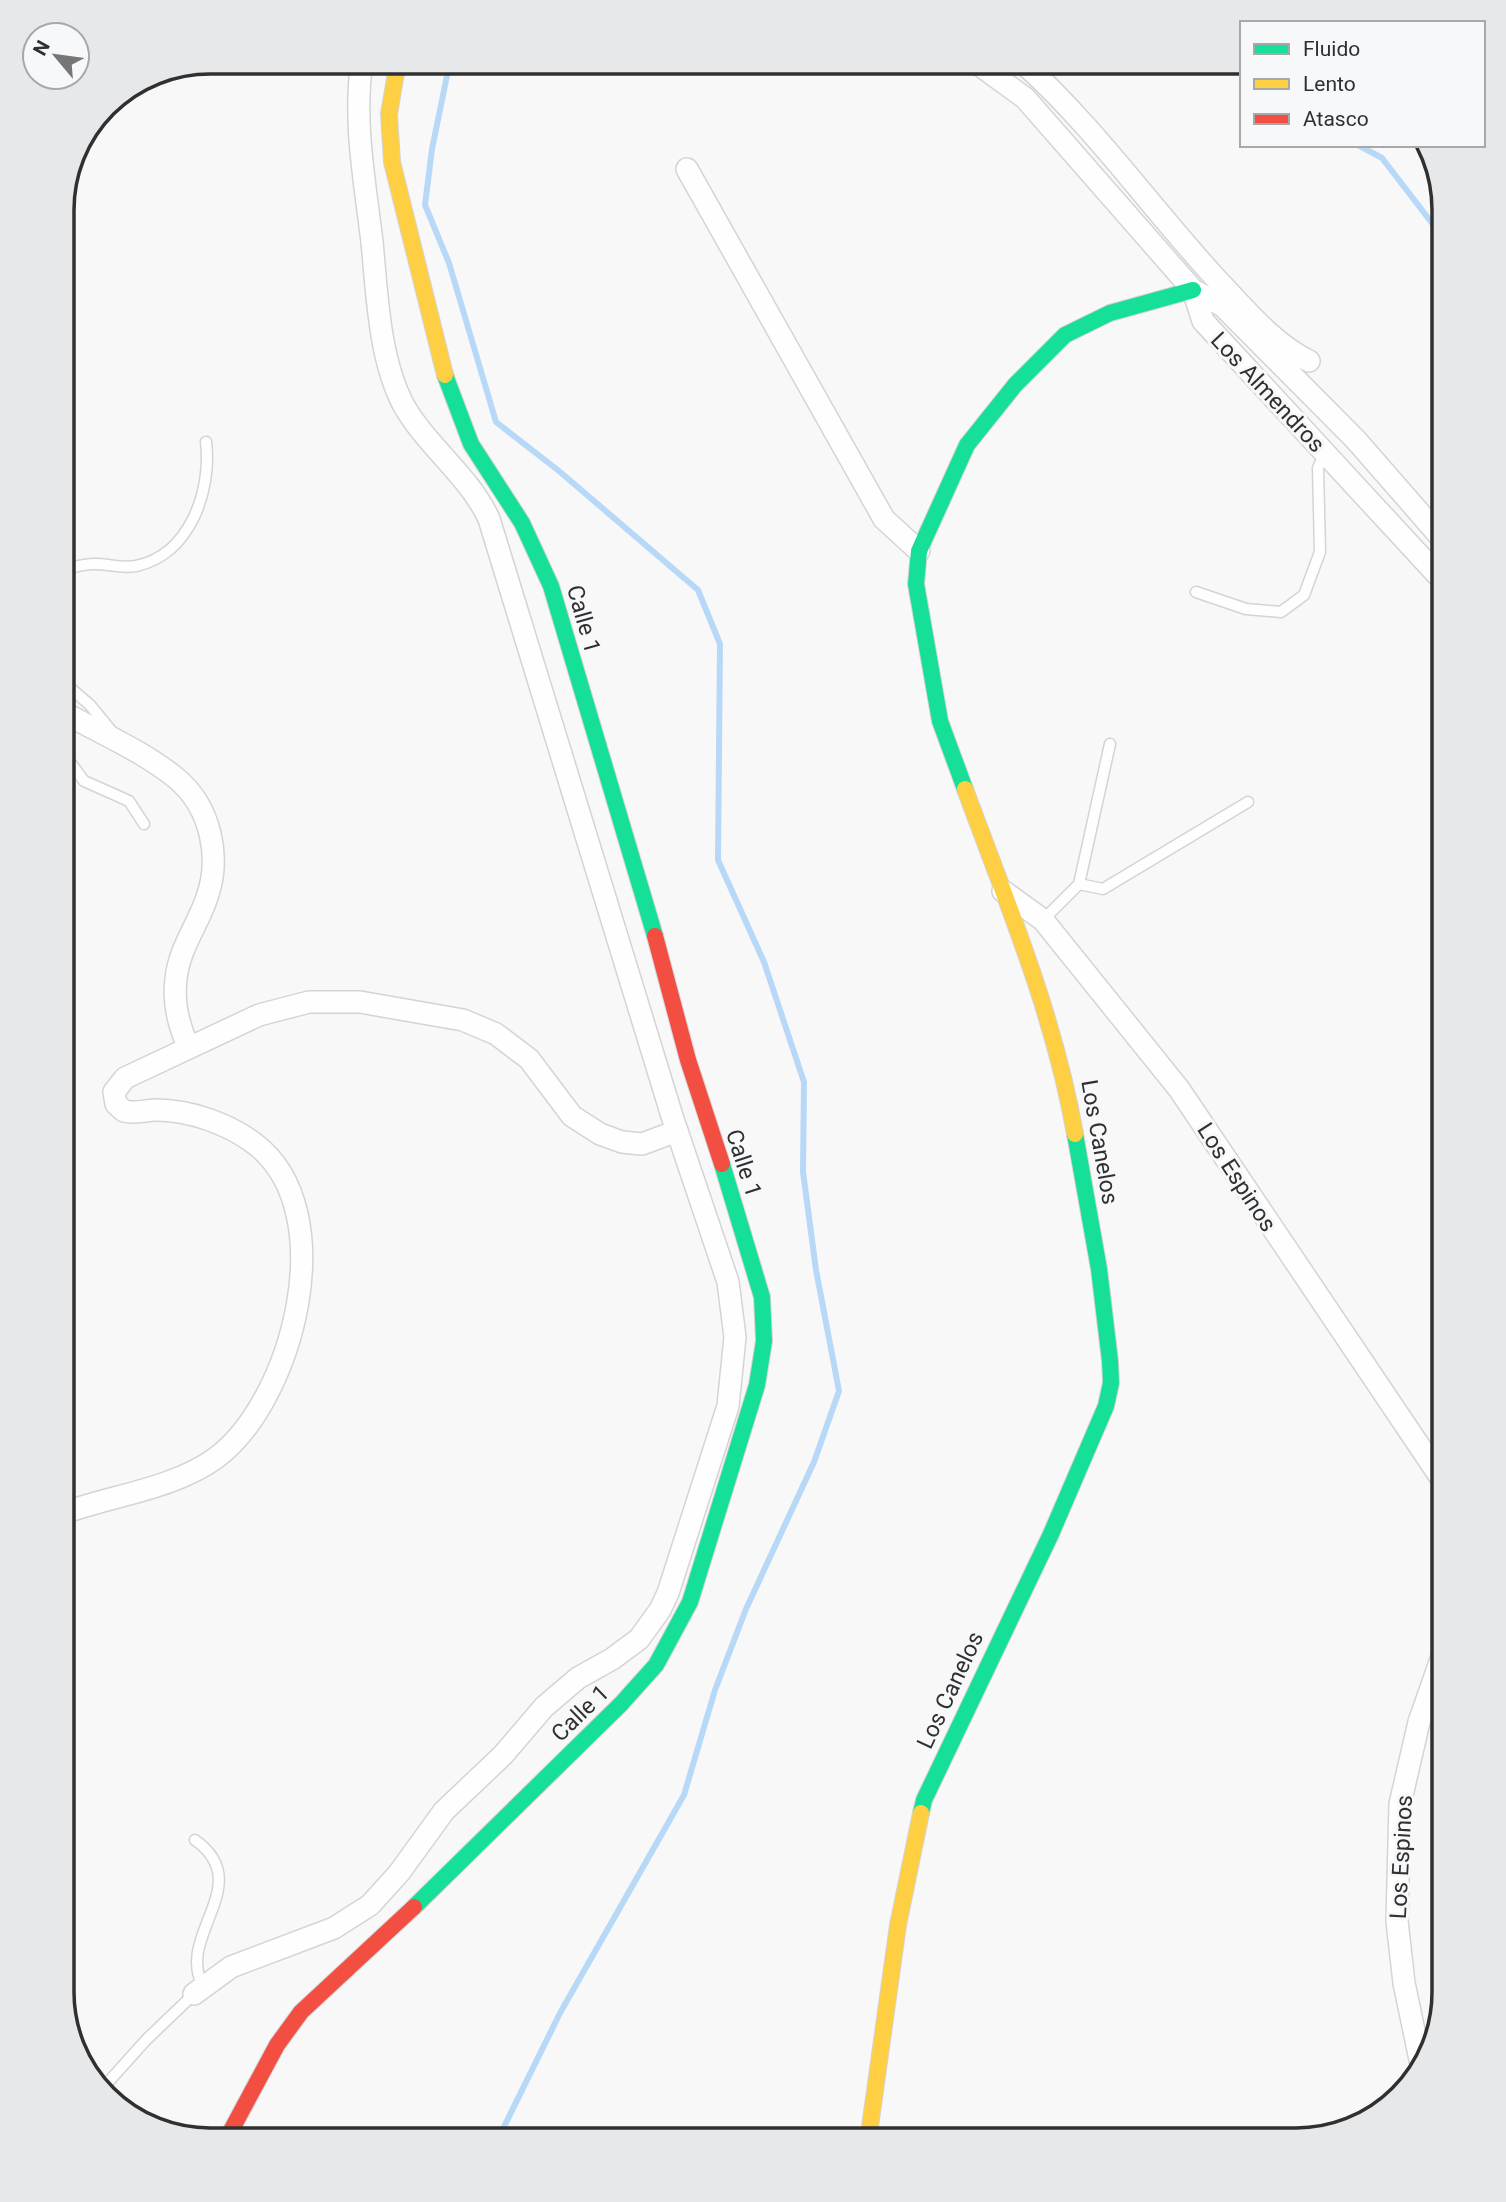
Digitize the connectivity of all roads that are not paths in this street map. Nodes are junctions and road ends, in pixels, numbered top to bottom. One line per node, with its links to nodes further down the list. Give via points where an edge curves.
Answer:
1 (362, 74): 28 (street, via 359,139 388,365 414,421 475,493 489,519)
2 (396, 74): 37 (street, Calle 1, via 389,114 392,162 449,391 471,444 522,523 551,586 688,1060 757,1276 764,1341 757,1385 697,1581 681,1623 656,1665 404,1917 301,2012 277,2045)
3 (992, 74): 6 (street, via 1025,98)
4 (1034, 74): 7 (street, via 1081,119 1231,294 1281,345)
5 (687, 169): 11 (street, via 884,519)
6 (1194, 290): 9 (street, Los Almendros, via 1203,321); 10 (street, Los Almendros, via 1233,315 1356,440); 11 (street, Los Canelos, via 1110,313 1065,335 1015,385 967,445)
7 (1309, 361)
8 (206, 442): 14 (lane, via 207,472 201,501 170,548 137,566 95,563)
9 (1325, 452): 13 (street, Los Almendros); 16 (lane, via 1318,468 1320,552 1304,594 1281,612 1246,609)
10 (1432, 526)
11 (919, 551): 25 (street, Los Canelos, via 916,584 940,721)
12 (1432, 557): 13 (street, Los Almendros)
13 (1427, 563): 15 (street, Los Almendros)
14 (74, 567)
15 (1432, 569)
16 (1196, 592)
17 (74, 691): 19 (lane)
18 (74, 718): 19 (street)
19 (117, 740): 27 (street, via 178,780 199,806 211,837 211,883 176,979 176,1008)
20 (1110, 744): 24 (lane)
21 (74, 768): 23 (lane, via 84,781 129,801)
22 (1248, 802): 24 (lane, via 1103,888)
23 (144, 824)
24 (1079, 884): 26 (lane)
25 (1003, 891): 26 (street, Los Espinos); 36 (street, Los Canelos, via 1064,1069 1099,1269 1111,1383 1107,1406 1056,1522 924,1800 898,1925)
26 (1043, 920): 29 (street, Los Espinos, via 1179,1089)
27 (188, 1046): 28 (street, via 259,1014 309,1002 360,1002 447,1017 478,1025 514,1045 543,1074 561,1104 600,1134 642,1144); 30 (street, via 120,1081 114,1099 130,1113 170,1111 225,1126 255,1144 277,1166 292,1194 300,1243 299,1293 292,1324 265,1402 229,1448 201,1467 163,1483)
28 (677, 1131): 33 (street, via 728,1282 734,1360 722,1428 660,1610 626,1650 578,1678 544,1707 427,1830 399,1873 370,1905 334,1928 252,1957)
29 (1432, 1465)
30 (74, 1510)
31 (1432, 1685): 34 (street, Los Espinos, via 1400,1804 1396,1921)
32 (195, 1840): 33 (lane, via 211,1854 220,1883 195,1959)
33 (198, 1990): 35 (lane)
34 (1418, 2052)
35 (108, 2082)
36 (869, 2118): 38 (street); 39 (street, Los Canelos)
37 (232, 2128)
38 (861, 2128)
39 (869, 2128)

